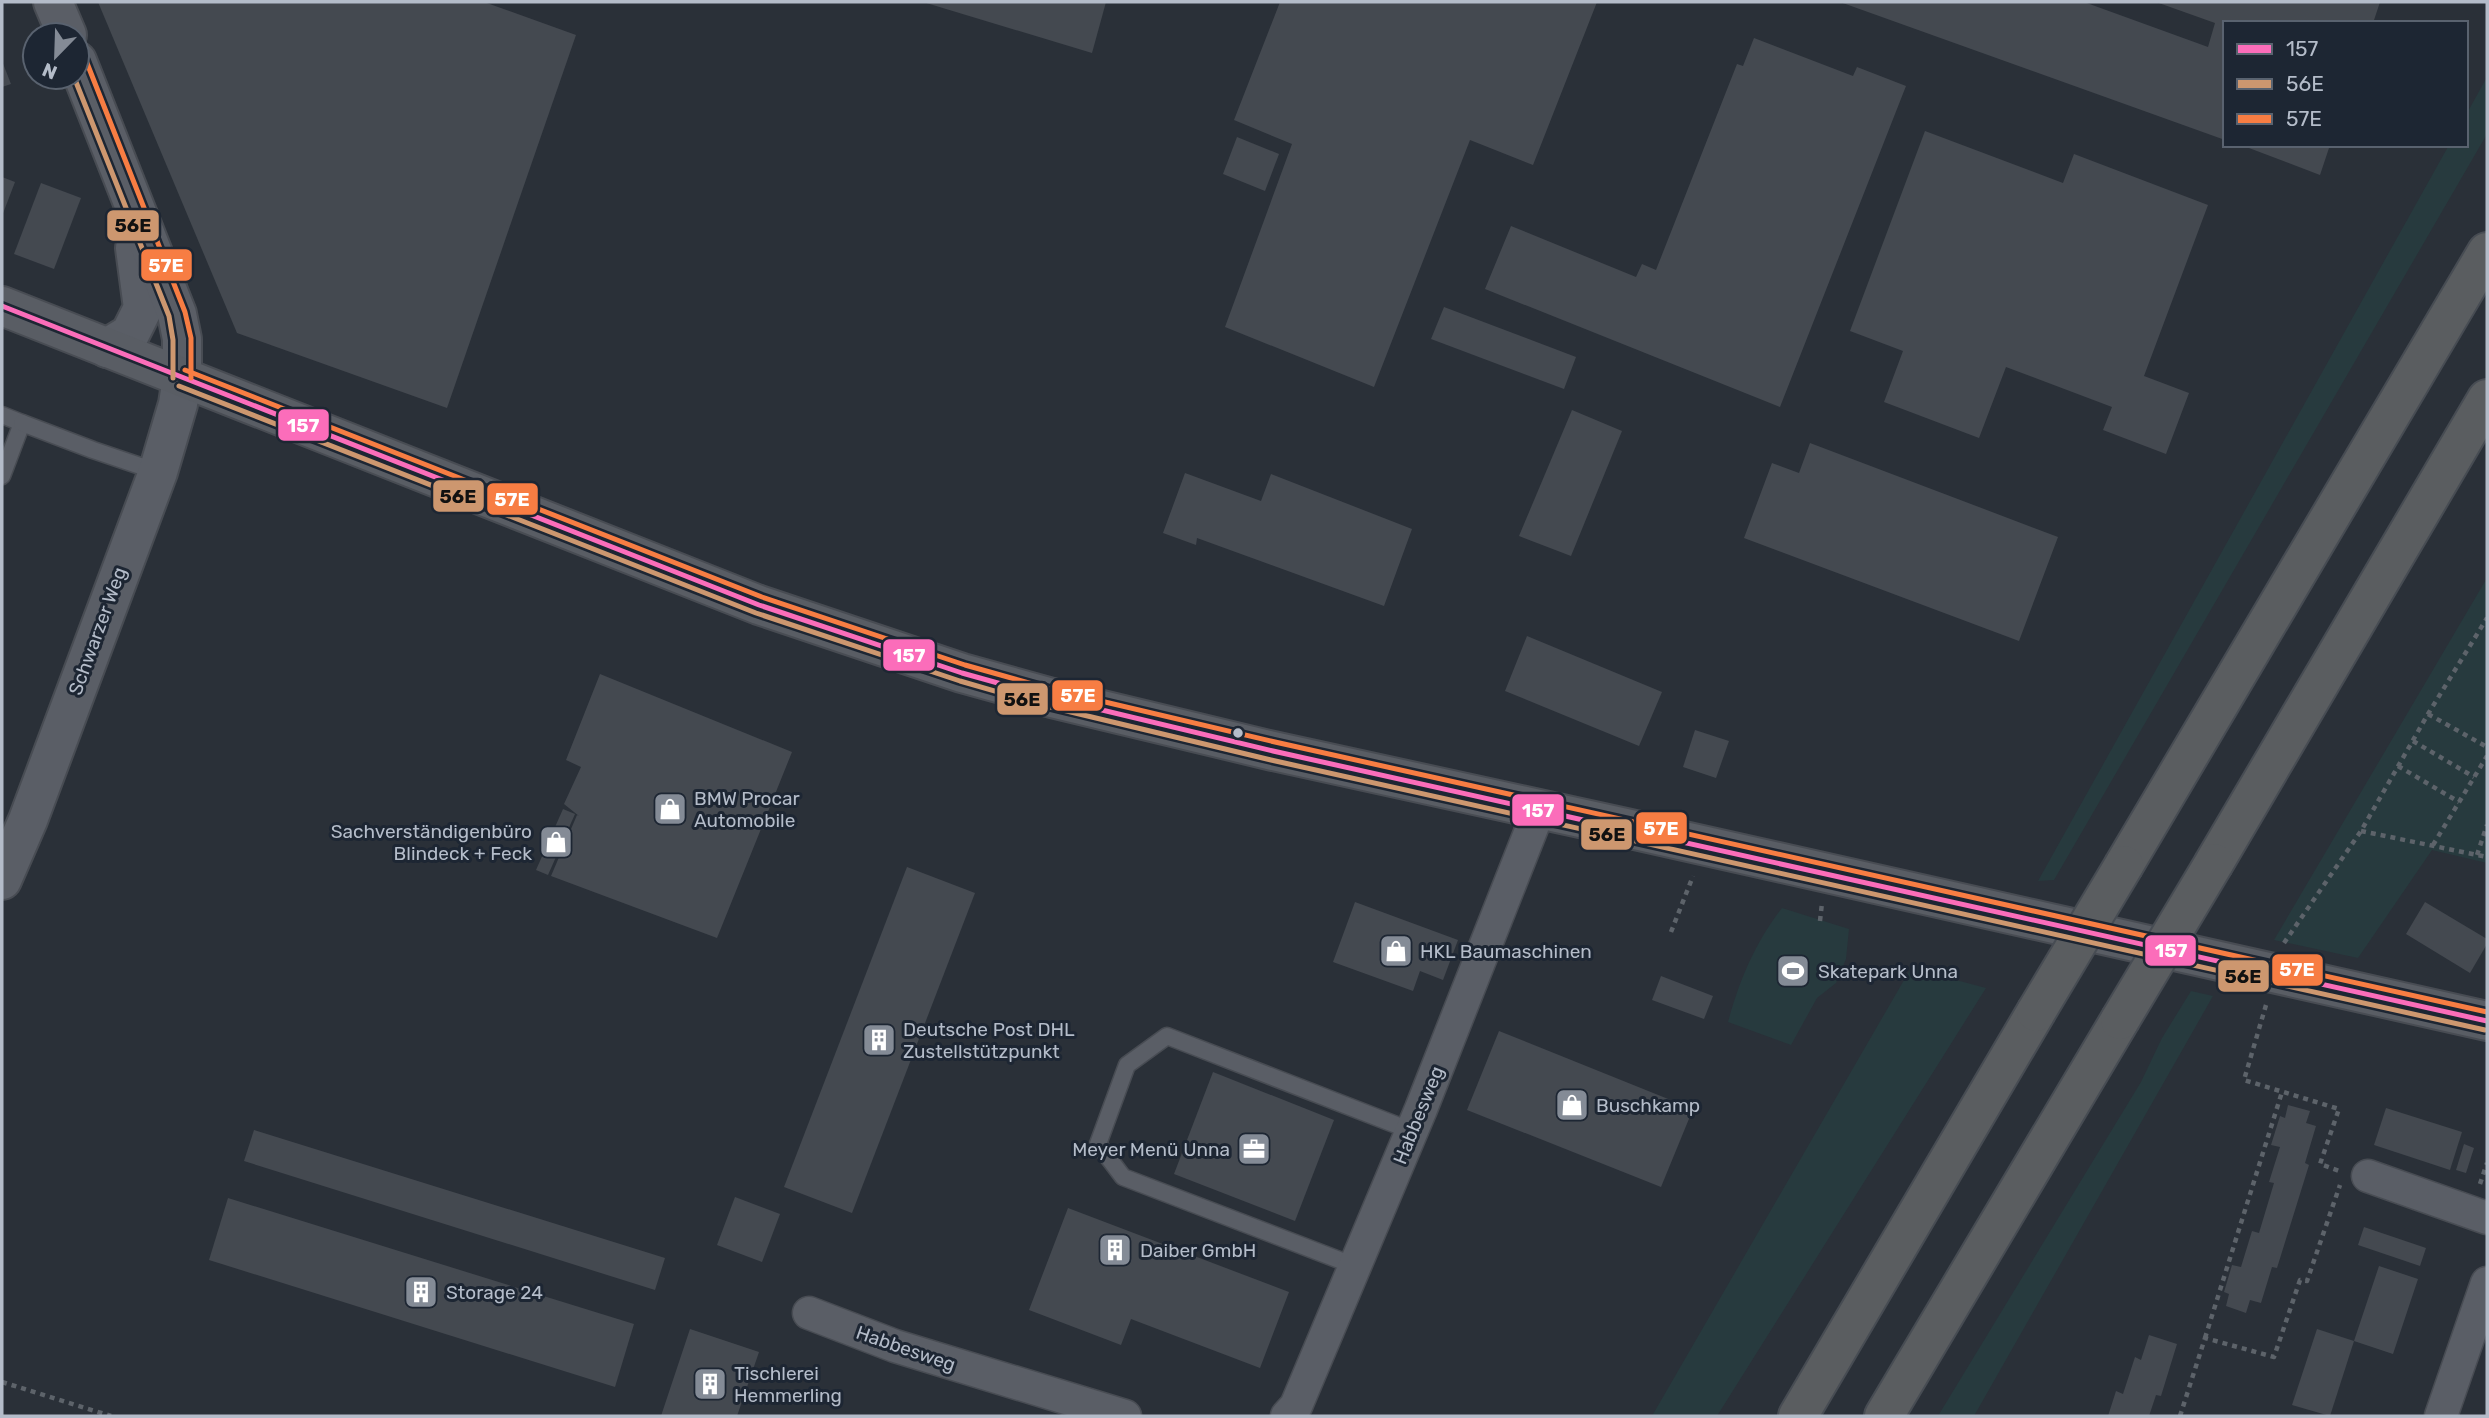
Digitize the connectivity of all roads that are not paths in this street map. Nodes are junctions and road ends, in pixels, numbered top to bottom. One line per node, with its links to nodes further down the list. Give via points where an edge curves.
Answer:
1 (53, 2): 2 (street)
2 (61, 21)
3 (89, 91): 4 (street)
4 (128, 187): 7 (street, via 143,308 130,334); 8 (street, Schwarzer Weg, via 177,314)
5 (2487, 251): 25 (highway, bridge)
6 (2, 306): 7 (main road)
7 (107, 348): 8 (main road)
8 (181, 378): 12 (street, Schwarzer Weg); 14 (main road, via 759,605 950,669 1273,751)
9 (2487, 399): 26 (highway, bridge)
10 (2, 415): 11 (lane)
11 (22, 423): 12 (lane); 13 (lane)
12 (158, 472): 15 (street, Schwarzer Weg)
13 (2, 476)
14 (1539, 810): 16 (main road); 17 (street, Habbesweg)
15 (2, 880)
16 (2487, 1021)
17 (1412, 1131): 20 (street, Habbesweg); 20 (lane, via 1167,1036 1127,1065 1098,1143 1123,1177)
18 (2368, 1176): 19 (street)
19 (2487, 1218)
20 (1355, 1266): 24 (street, Habbesweg, via 1296,1406)
21 (2487, 1283): 27 (street)
22 (809, 1313): 23 (street, Habbesweg, via 895,1346)
23 (1125, 1416)
24 (1287, 1416)
25 (1798, 1416)
26 (1884, 1416)
27 (2441, 1416)

